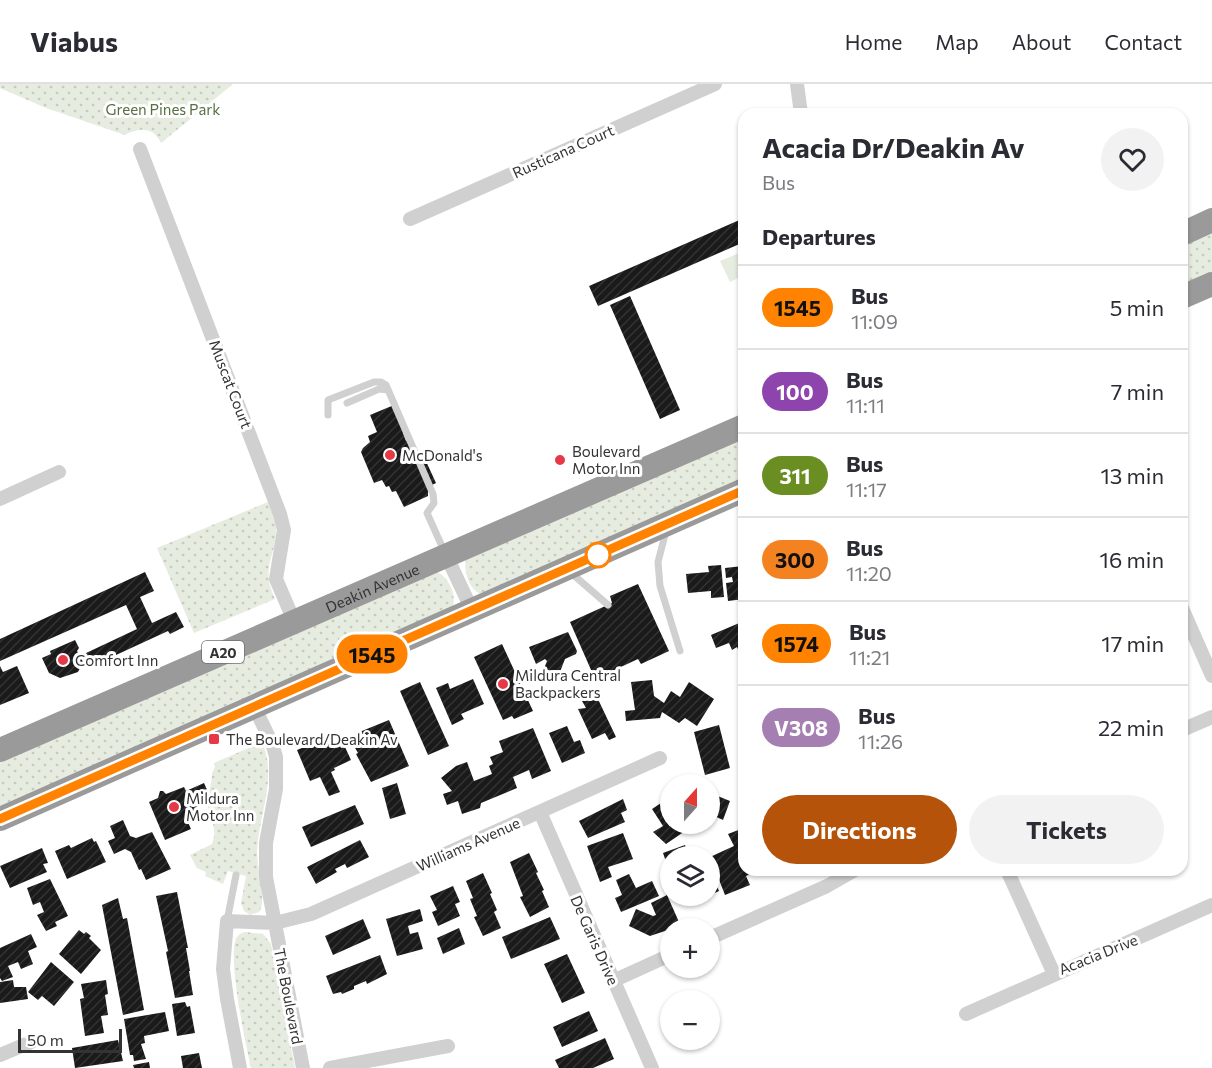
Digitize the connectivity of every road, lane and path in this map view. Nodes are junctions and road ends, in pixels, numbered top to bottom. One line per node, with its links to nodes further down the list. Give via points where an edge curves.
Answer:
1 (716, 84): 5 (street, Rusticana Court)
2 (797, 84): 3 (street)
3 (800, 108)
4 (140, 149): 22 (street, Muscat Court, via 280,514 284,530 276,579)
5 (410, 219)
6 (1212, 220): 7 (highway)
7 (1188, 231)
8 (1212, 284): 9 (highway)
9 (1188, 294)
10 (388, 390): 11 (lane, via 379,389); 12 (lane, via 381,382 374,382 328,400); 18 (lane, via 434,494 434,503 427,513)
11 (346, 403)
12 (328, 415)
13 (738, 429): 18 (highway, Deakin Avenue / A20)
14 (59, 472): 16 (street)
15 (738, 496): 17 (highway)
16 (0, 499)
17 (668, 525): 19 (highway); 24 (lane, via 658,562 659,580)
18 (446, 555): 21 (street); 22 (highway, Deakin Avenue / A20)
19 (566, 569): 20 (lane); 21 (highway)
20 (608, 605)
21 (472, 610): 26 (highway)
22 (294, 621): 29 (highway, Deakin Avenue / A20)
23 (1188, 621): 25 (street)
24 (680, 651)
25 (1212, 675)
26 (254, 706): 32 (highway); 38 (street, The Boulevard, via 276,757 276,789 265,857)
27 (1212, 717): 28 (street)
28 (1188, 727)
29 (0, 750)
30 (660, 758): 31 (street, Williams Avenue)
31 (540, 813): 38 (street, Williams Avenue, via 312,914); 42 (street, De Garis Drive)
32 (0, 819)
33 (236, 875): 37 (lane)
34 (844, 876): 39 (street)
35 (1009, 876): 41 (street, Acacia Drive)
36 (1212, 905): 41 (street, Acacia Drive)
37 (227, 921): 38 (street); 47 (street, via 223,969)
38 (275, 924): 48 (street, The Boulevard)
39 (720, 933)
40 (660, 960): 42 (street)
41 (1054, 974): 43 (street)
42 (613, 981): 50 (street, De Garis Drive)
43 (966, 1014)
44 (31, 1042): 46 (street)
45 (448, 1046): 49 (street)
46 (0, 1055)
47 (240, 1068)
48 (303, 1068)
49 (330, 1068)
50 (652, 1068)

